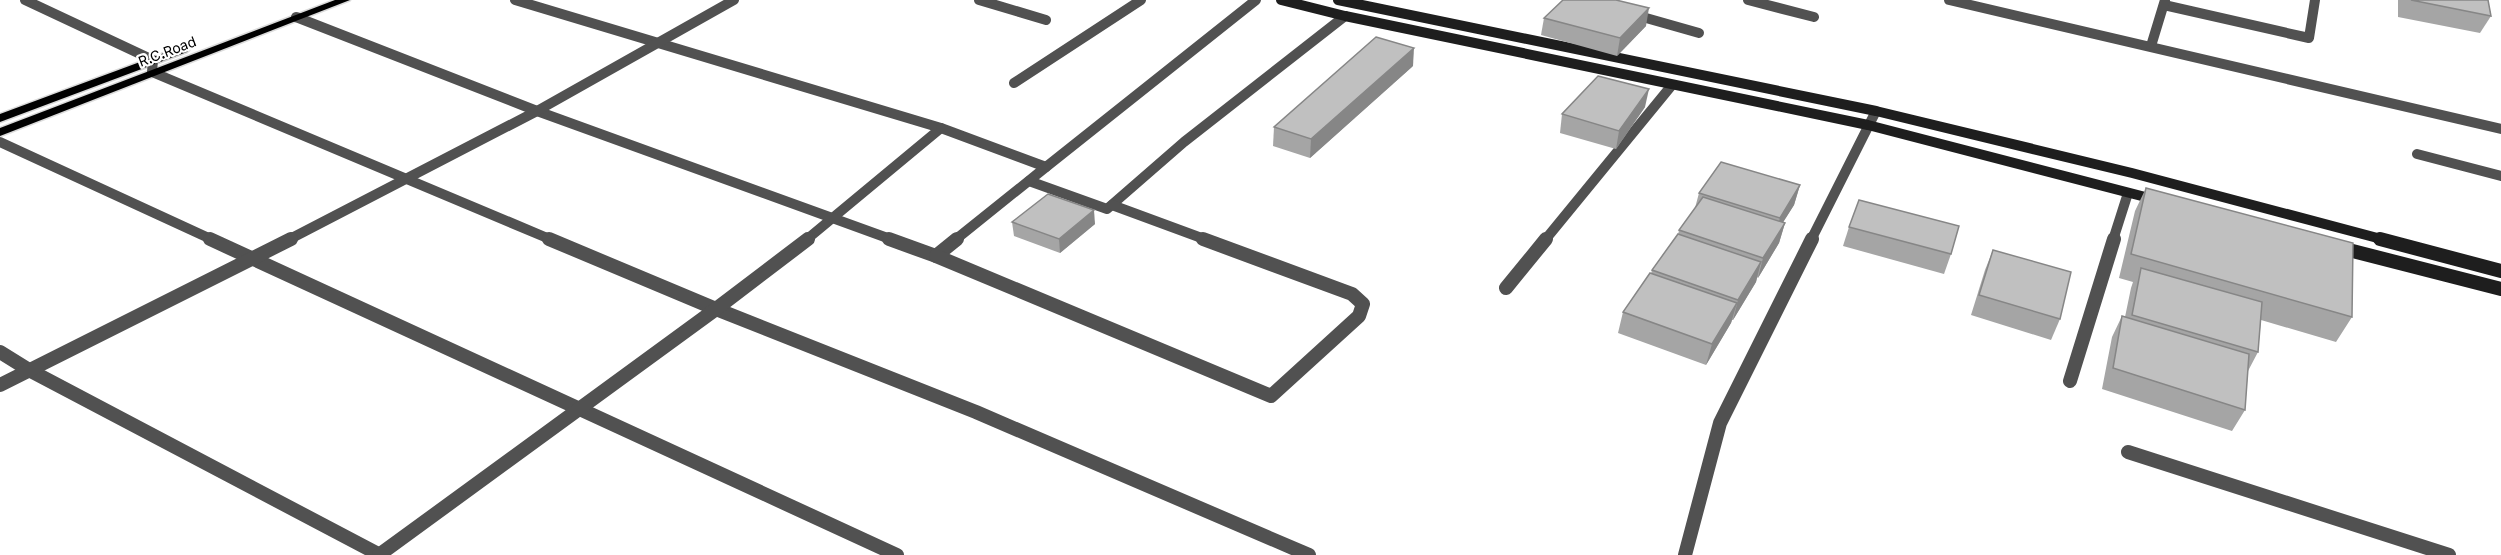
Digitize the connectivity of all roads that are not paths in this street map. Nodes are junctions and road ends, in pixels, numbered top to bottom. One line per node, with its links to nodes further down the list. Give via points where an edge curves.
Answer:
1 (25, 0): 24 (street)
2 (325, 0): 24 (main road, R.C.Road)
3 (345, 0): 18 (main road, R.C.Road)
4 (515, 0): 22 (street)
5 (979, 0): 20 (street)
6 (1141, 0): 25 (street)
7 (1256, 0): 38 (street)
8 (1281, 0): 17 (street)
9 (1338, 0): 28 (street)
10 (1748, 0): 19 (street)
11 (1949, 0): 15 (street)
12 (2315, 0): 14 (street, via 2309,38)
13 (726, 1): 22 (street)
14 (2164, 2): 23 (street)
15 (1979, 3): 23 (street)
16 (1624, 12): 21 (street)
17 (1345, 16): 26 (street); 43 (street, via 1184,142)
18 (296, 17): 24 (main road, R.C.Road); 27 (street)
19 (1814, 17)
20 (1046, 20)
21 (1699, 33)
22 (658, 44): 27 (street); 31 (street)
23 (2151, 46): 32 (street)
24 (152, 66): 29 (main road, R.C.Road); 33 (main road, R.C.Road); 40 (street)
25 (1014, 83)
26 (1672, 85): 30 (street); 50 (street)
27 (537, 111): 40 (street); 45 (street)
28 (1876, 111): 30 (street); 49 (street, via 2132,173)
29 (0, 118)
30 (1868, 125): 42 (street); 62 (street, via 1720,423)
31 (941, 128): 38 (street); 45 (street)
32 (2501, 129)
33 (0, 132)
34 (0, 142): 35 (street)
35 (15, 148): 37 (street); 47 (street)
36 (2417, 154): 39 (street)
37 (0, 155)
38 (1046, 166): 41 (street)
39 (2501, 176)
40 (408, 180): 47 (street); 52 (street)
41 (1029, 181): 43 (street, via 1107,209); 48 (street)
42 (2128, 193): 44 (street); 55 (street)
43 (1112, 205): 48 (street, via 1352,294 1363,304 1359,316 1271,396)
44 (2173, 205)
45 (835, 218): 48 (street); 52 (street)
46 (2331, 245): 51 (street)
47 (252, 256): 54 (street); 57 (street)
48 (936, 256)
49 (2501, 271)
50 (1506, 288)
51 (2501, 289)
52 (716, 309): 57 (street); 61 (street, via 976,412)
53 (0, 352): 54 (street)
54 (29, 370): 56 (street); 59 (street)
55 (2070, 381)
56 (0, 385)
57 (580, 409): 59 (street); 60 (street)
58 (2128, 452): 63 (street)
59 (379, 555)
60 (897, 555)
61 (1309, 555)
62 (1685, 555)
63 (2449, 555)

